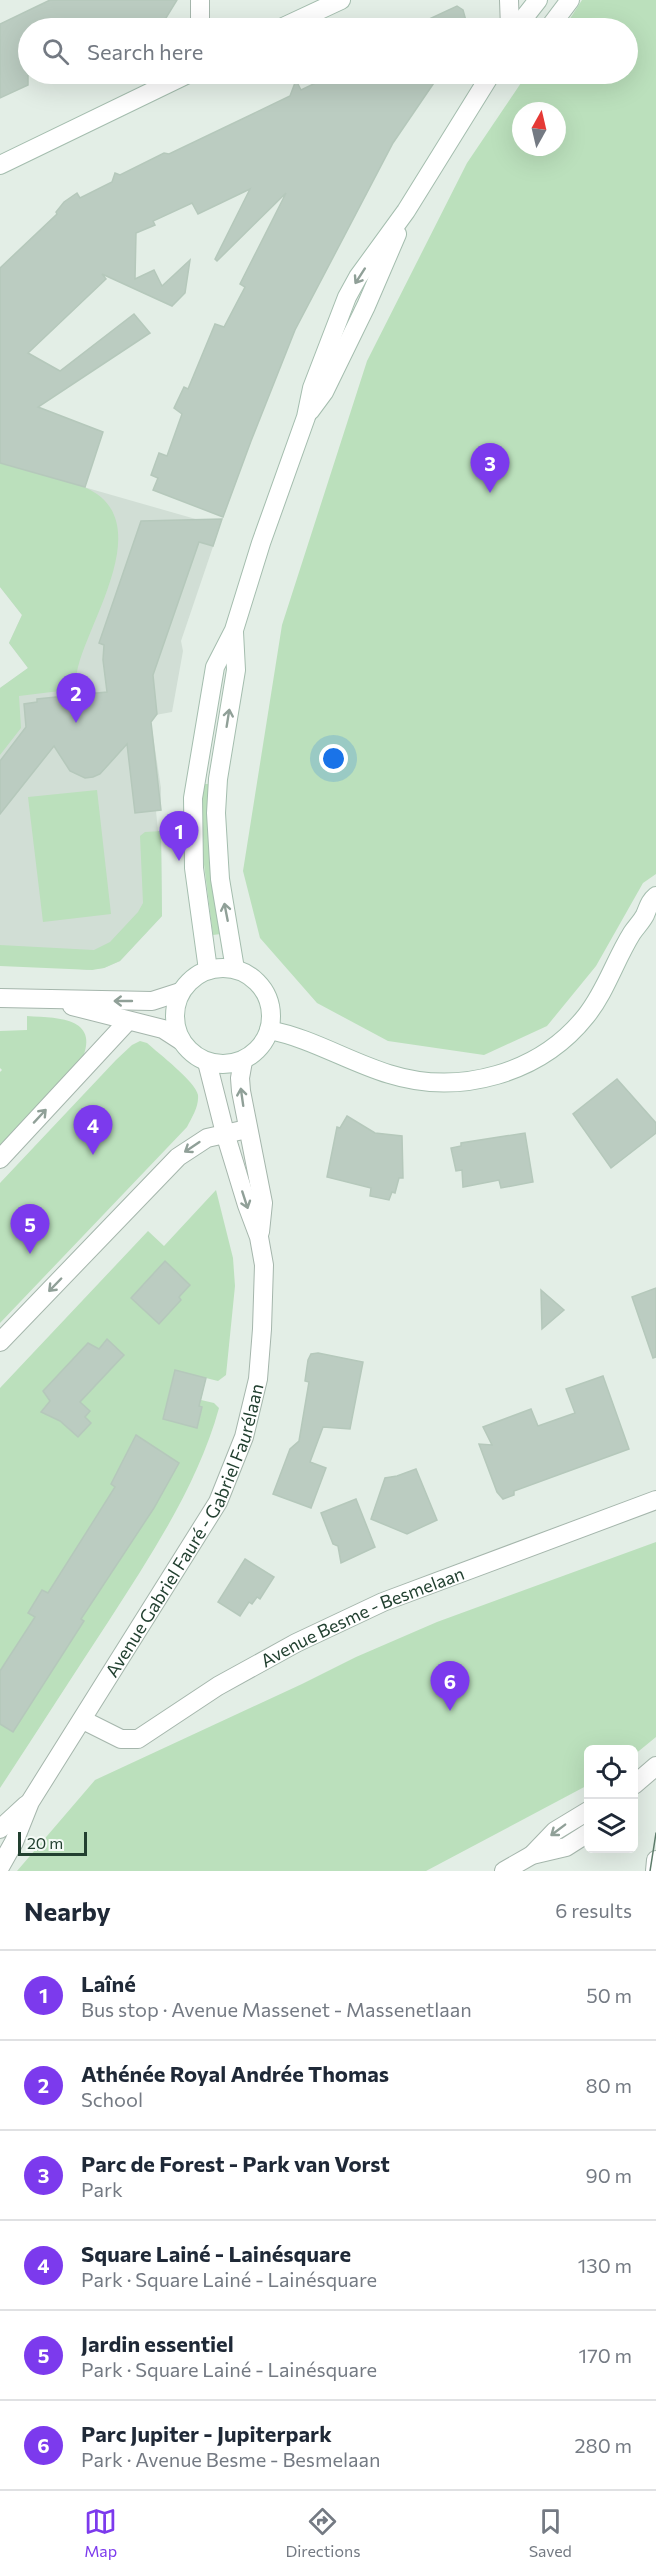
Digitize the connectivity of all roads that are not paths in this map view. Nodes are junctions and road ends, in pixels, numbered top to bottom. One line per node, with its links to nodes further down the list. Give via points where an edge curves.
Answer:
1 (200, 0): 6 (street)
2 (341, 0): 7 (street)
3 (508, 0): 8 (street)
4 (538, 0): 9 (street)
5 (570, 0): 10 (street)
6 (200, 18)
7 (302, 18)
8 (509, 18)
9 (524, 18)
10 (556, 18)
11 (167, 84): 13 (street)
12 (487, 84): 14 (street, via 347,297 312,388 306,417)
13 (0, 165)
14 (234, 630): 17 (street, one-way to 14, via 220,879 216,813 236,670); 18 (street, via 215,667 193,798 194,868)
15 (656, 896): 16 (street, via 648,903)
16 (651, 914): 23 (street, via 632,933 606,987 566,1038 520,1067 493,1076 446,1083 412,1080)
17 (235, 969): 18 (street); 23 (street, via 250,976 269,1000)
18 (208, 970): 19 (street, via 192,978)
19 (180, 992): 21 (street, one-way to 21, via 152,1001); 24 (street, via 174,1008)
20 (0, 998): 21 (street)
21 (47, 1000): 22 (street)
22 (128, 1022): 24 (street, via 163,1029); 29 (street, one-way to 22)
23 (269, 1030): 25 (street, via 264,1043)
24 (180, 1040): 26 (street, via 191,1054)
25 (243, 1060): 26 (street, via 225,1065); 27 (street, Avenue Gabriel Fauré - Gabriel Faurélaan, one-way to 25, via 240,1078)
26 (207, 1062): 28 (street, Avenue Gabriel Fauré - Gabriel Faurélaan)
27 (247, 1129): 28 (street); 30 (street, Avenue Gabriel Fauré - Gabriel Faurélaan, via 263,1203)
28 (225, 1133): 30 (street, Avenue Gabriel Fauré - Gabriel Faurélaan, one-way to 30); 31 (street, one-way to 31, via 196,1143 178,1157)
29 (0, 1159)
30 (259, 1237): 33 (street, Avenue Gabriel Fauré - Gabriel Faurélaan, via 264,1265 258,1379 233,1468 206,1522)
31 (0, 1342)
32 (656, 1500): 33 (street, Avenue Besme - Besmelaan, via 383,1602 218,1686 138,1739 121,1739)
33 (83, 1720): 36 (street, Avenue Gabriel Fauré - Gabriel Faurélaan)
34 (656, 1766): 35 (street)
35 (638, 1781)
36 (30, 1802): 38 (street, Avenue Gabriel Fauré - Gabriel Faurélaan); 41 (street, Avenue Gabriel Fauré - Gabriel Faurélaan)
37 (584, 1813): 40 (street, one-way to 40, via 555,1831)
38 (0, 1829)
39 (584, 1836): 40 (street, via 566,1847)
40 (532, 1855): 42 (street)
41 (0, 1867)
42 (504, 1871)

